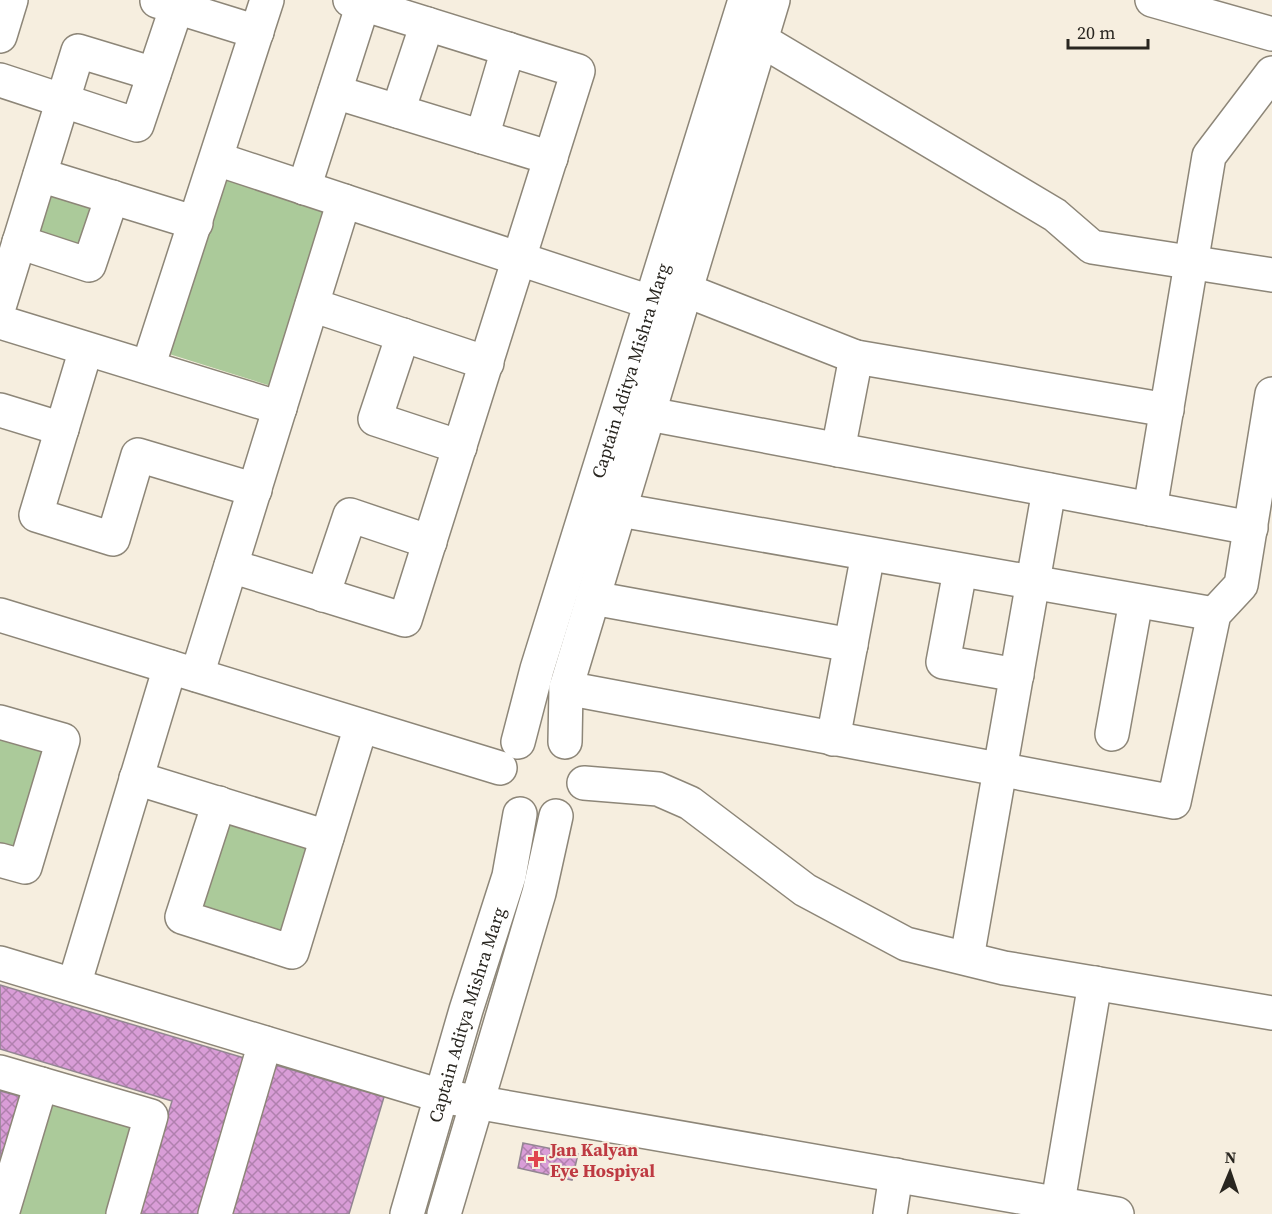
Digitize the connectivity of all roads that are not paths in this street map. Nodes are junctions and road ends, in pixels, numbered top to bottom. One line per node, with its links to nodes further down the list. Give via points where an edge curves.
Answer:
1 (11, 0): 11 (street)
2 (267, 0): 9 (street)
3 (745, 0): 32 (street, Captain Aditya Mishra Marg)
4 (773, 0): 12 (street, Captain Aditya Mishra Marg)
5 (1152, 0): 10 (street)
6 (170, 2): 9 (street); 15 (street)
7 (356, 2): 8 (street); 17 (street)
8 (427, 24): 13 (street); 19 (street)
9 (257, 32): 22 (street)
10 (1272, 34)
11 (0, 36)
12 (761, 40): 30 (street, via 1055,215 1092,247); 32 (street, Captain Aditya Mishra Marg)
13 (508, 49): 20 (street); 21 (street, via 578,71)
14 (1272, 73): 30 (street, via 1209,156)
15 (154, 74): 18 (street, via 78,51); 18 (street, via 137,125)
16 (0, 80): 18 (street)
17 (335, 92): 19 (street); 24 (street)
18 (62, 101): 23 (street)
19 (398, 111): 20 (street)
20 (482, 137): 21 (street)
21 (551, 158): 29 (street)
22 (217, 159): 24 (street); 27 (street)
23 (40, 175): 25 (street); 28 (street)
24 (304, 188): 26 (street)
25 (112, 197): 27 (street); 28 (street, via 89,265)
26 (344, 201): 29 (street); 34 (street)
27 (196, 223): 40 (street)
28 (19, 242): 33 (street)
29 (519, 259): 32 (street); 39 (street)
30 (1191, 263): 31 (street); 44 (street)
31 (1272, 275)
32 (669, 296): 38 (street); 45 (street, Captain Aditya Mishra Marg); 73 (street, Captain Aditya Mishra Marg, via 537,669)
33 (0, 304)
34 (312, 305): 36 (street); 42 (street)
35 (0, 322): 37 (street)
36 (403, 335): 39 (street); 47 (street, via 375,419)
37 (86, 348): 40 (street); 46 (street)
38 (856, 357): 44 (street); 48 (street)
39 (487, 363): 47 (street)
40 (148, 367): 42 (street)
41 (1272, 394): 49 (street)
42 (280, 408): 50 (street)
43 (0, 410): 46 (street)
44 (1167, 410): 52 (street)
45 (649, 414): 48 (street); 53 (street, Captain Aditya Mishra Marg)
46 (62, 429): 50 (street, via 36,516 113,539 138,455)
47 (460, 447): 55 (street)
48 (838, 450): 51 (street)
49 (1266, 468): 54 (street)
50 (255, 490): 57 (street)
51 (1049, 490): 52 (street); 59 (street)
52 (1150, 508): 54 (street)
53 (620, 510): 56 (street); 61 (street, Captain Aditya Mishra Marg)
54 (1251, 528): 63 (street, via 1241,585)
55 (430, 542): 60 (street, via 405,620); 60 (street, via 350,515)
56 (868, 554): 58 (street); 65 (street)
57 (231, 566): 60 (street); 66 (street)
58 (960, 570): 59 (street); 67 (street, via 943,662)
59 (1033, 584): 62 (street); 67 (street)
60 (323, 595)
61 (593, 598): 65 (street); 68 (street, Captain Aditya Mishra Marg)
62 (1136, 601): 63 (street); 71 (street)
63 (1214, 614): 76 (street, via 1174,802)
64 (0, 615): 66 (street)
65 (851, 645): 72 (street)
66 (184, 671): 70 (street); 77 (street)
67 (1017, 675): 76 (street)
68 (566, 688): 72 (street); 74 (street, Captain Aditya Mishra Marg)
69 (0, 722): 83 (street, via 63,740 25,867)
70 (361, 726): 75 (street); 82 (street)
71 (1112, 735)
72 (833, 739): 76 (street)
73 (518, 742): 74 (street, via 543,736); 75 (street, via 505,755)
74 (565, 742): 78 (street, via 577,754)
75 (500, 768): 80 (street, via 501,790)
76 (1000, 771): 84 (street)
77 (136, 778): 79 (street); 87 (street)
78 (584, 783): 81 (street, via 576,802); 84 (street, via 658,789 690,803 805,890 906,944)
79 (219, 803): 82 (street); 82 (street, via 182,917 292,952)
80 (520, 814): 81 (street, via 538,820); 92 (street, Captain Aditya Mishra Marg, via 509,876)
81 (556, 816): 93 (street, Captain Aditya Mishra Marg, via 539,893)
82 (327, 837)
83 (0, 860)
84 (967, 958): 86 (street)
85 (0, 963): 87 (street)
86 (1095, 983): 88 (street); 95 (street)
87 (74, 986): 89 (street)
88 (1272, 1013)
89 (265, 1043): 92 (street); 98 (street)
90 (0, 1072): 91 (street)
91 (41, 1084): 96 (street); 97 (street, via 151,1116)
92 (441, 1096): 93 (street); 99 (street, Captain Aditya Mishra Marg)
93 (477, 1103): 94 (street); 100 (street, Captain Aditya Mishra Marg)
94 (896, 1175): 95 (street); 101 (street)
95 (1057, 1209): 102 (street)
96 (2, 1214)
97 (123, 1214)
98 (215, 1214)
99 (408, 1214)
100 (444, 1214)
101 (890, 1214)
102 (1117, 1214)

